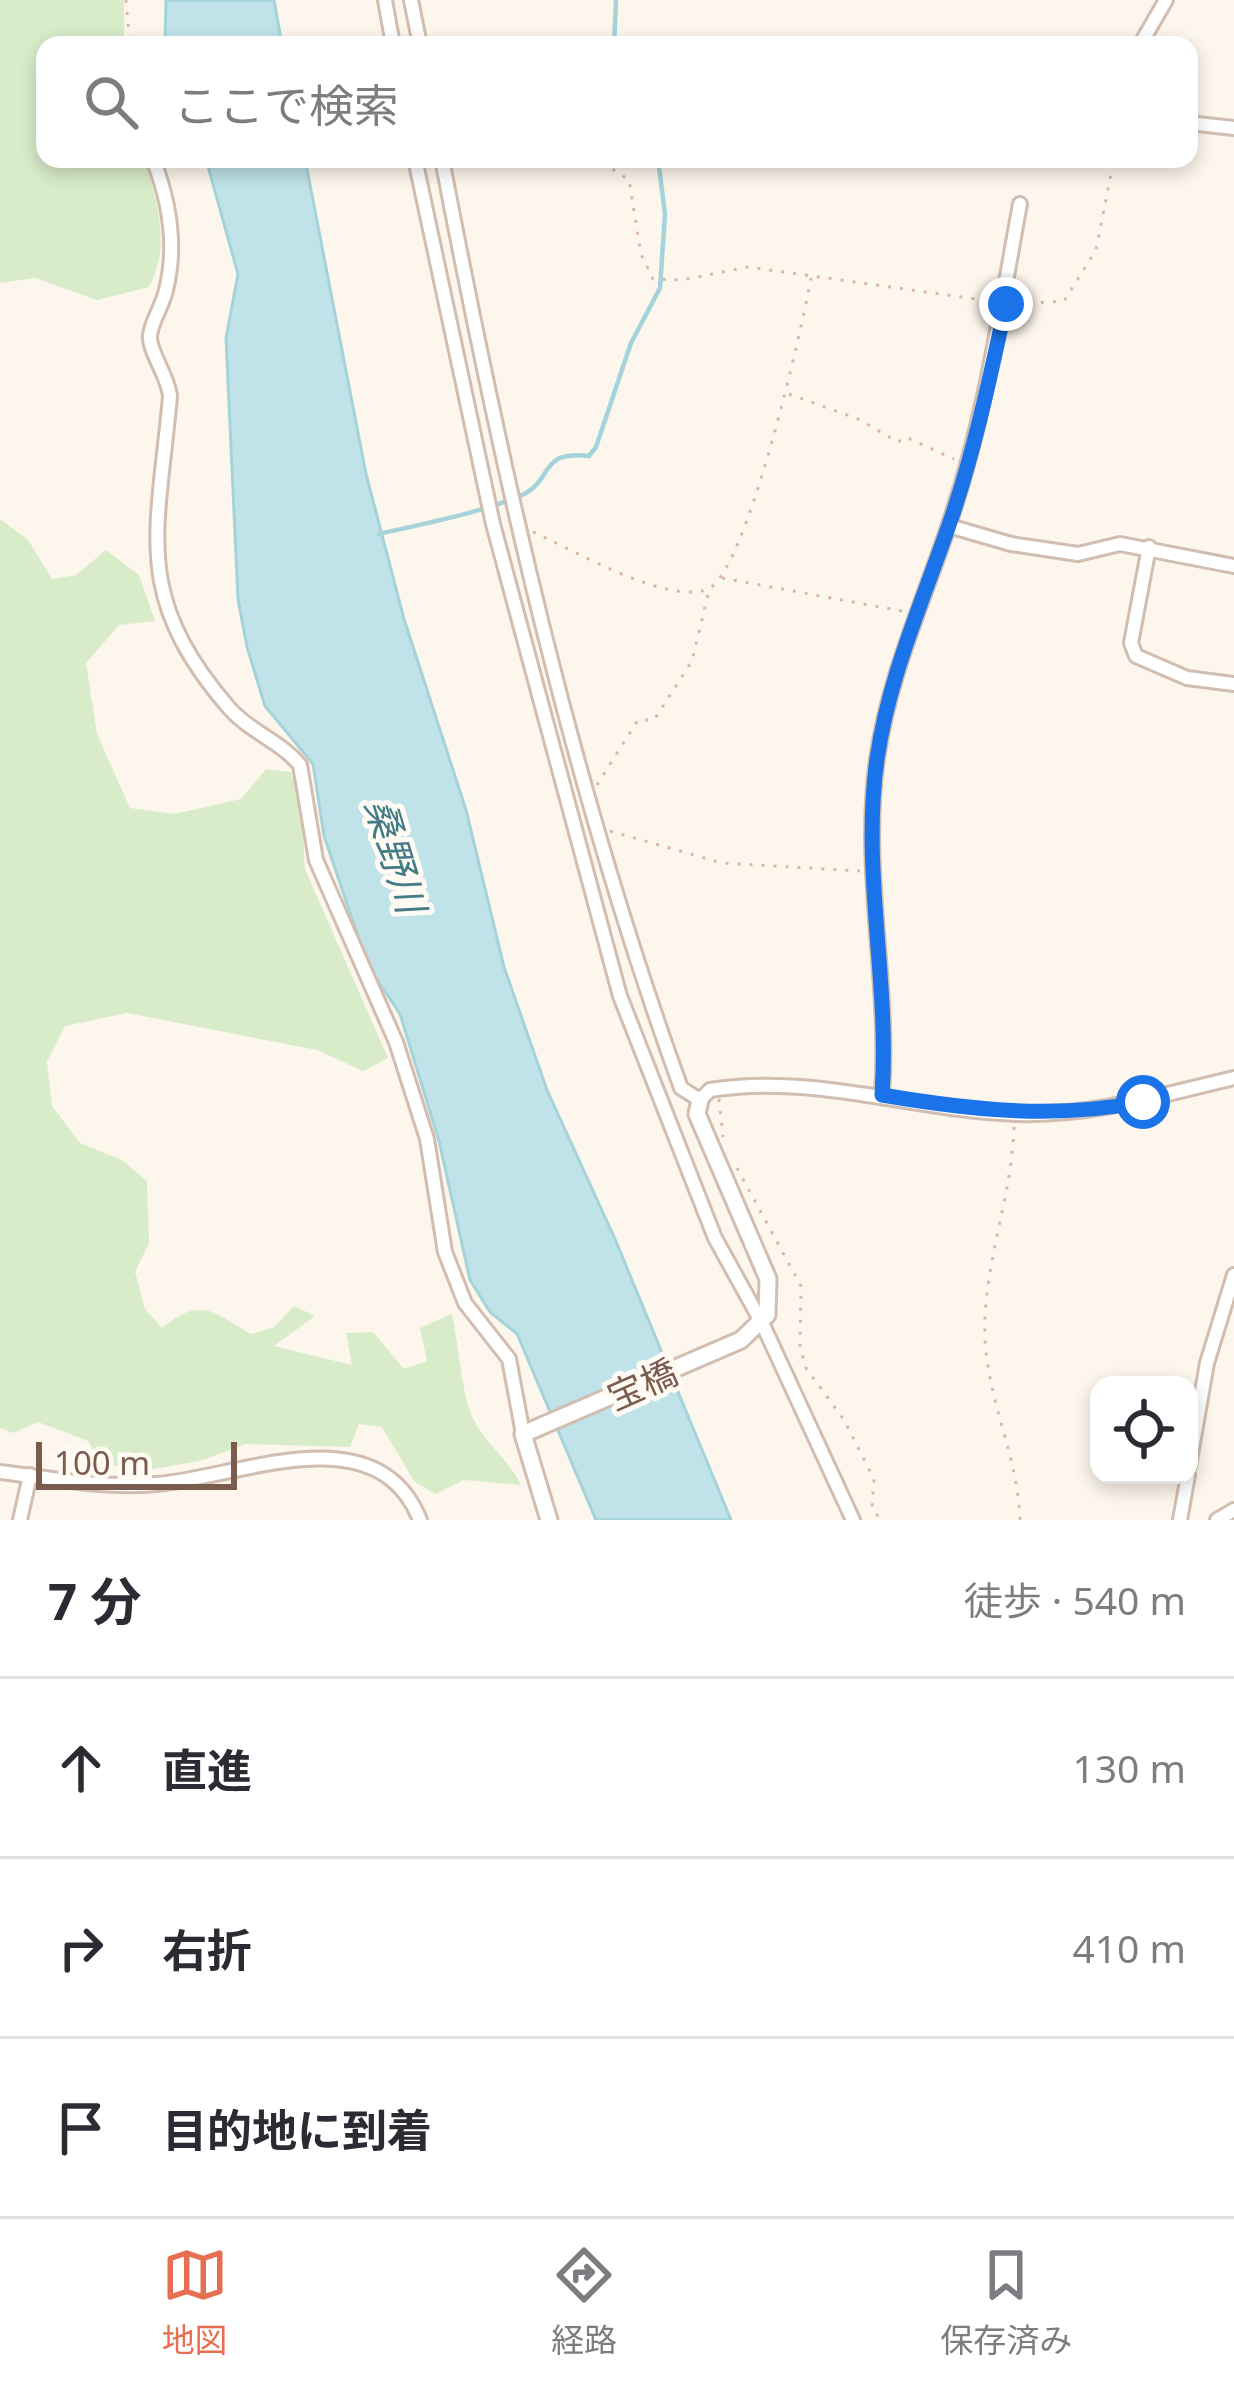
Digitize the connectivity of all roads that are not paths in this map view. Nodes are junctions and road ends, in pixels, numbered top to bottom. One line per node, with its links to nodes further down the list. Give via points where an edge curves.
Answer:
1 (386, 0): 4 (street)
2 (411, 0): 5 (street)
3 (1166, 0): 6 (street)
4 (392, 36)
5 (418, 36)
6 (1145, 36)
7 (1198, 124): 8 (street)
8 (1234, 128)
9 (156, 168): 23 (street, via 171,244 150,333 170,396 159,594 231,710 300,766 316,860 396,1042 427,1138 445,1252 465,1303 508,1359)
10 (418, 168): 21 (street, via 493,524 620,996 715,1238)
11 (444, 168): 19 (street, via 519,532 597,827 680,1088)
12 (1020, 204): 13 (street, via 1006,304)
13 (949, 526): 14 (street, via 1078,554); 18 (street, via 913,613 871,807 886,1001)
14 (1149, 547): 15 (street); 16 (street, via 1131,644 1136,656 1187,678)
15 (1234, 566)
16 (1234, 684)
17 (1234, 1078): 18 (street, via 1084,1113 1014,1114)
18 (882, 1095): 19 (street, via 796,1084 718,1089)
19 (700, 1100): 21 (street, via 697,1114 768,1279)
20 (1234, 1275): 22 (street)
21 (763, 1325): 23 (street, 宝橋); 31 (street)
22 (1198, 1414)
23 (523, 1434): 30 (street)
24 (0, 1472): 25 (street)
25 (30, 1475): 28 (street); 29 (street, via 154,1485 330,1458 368,1464 396,1481)
26 (1186, 1484): 32 (street)
27 (1234, 1510): 33 (street)
28 (20, 1520)
29 (420, 1520)
30 (549, 1520)
31 (853, 1520)
32 (1180, 1520)
33 (1217, 1520)

